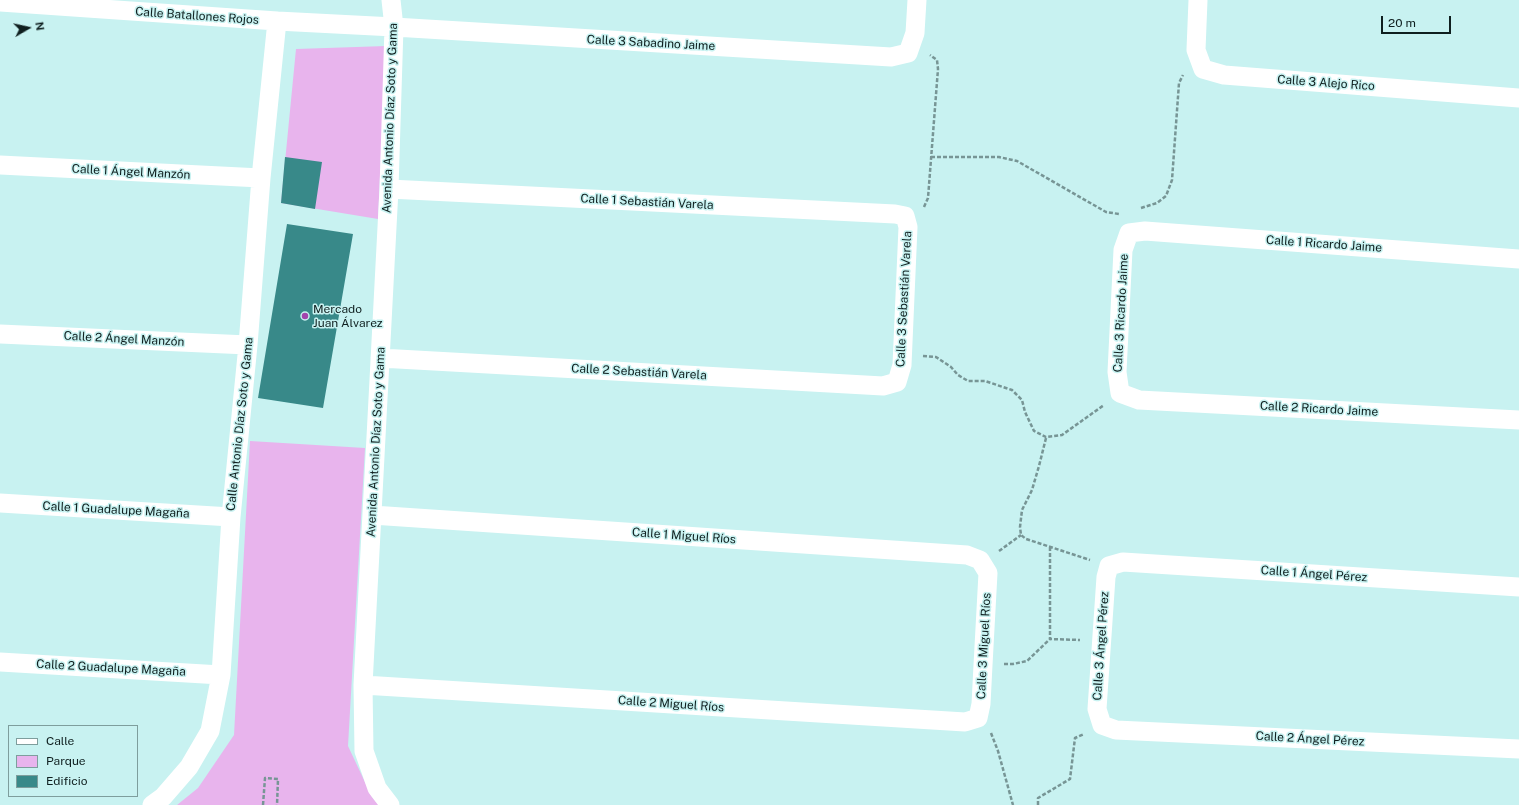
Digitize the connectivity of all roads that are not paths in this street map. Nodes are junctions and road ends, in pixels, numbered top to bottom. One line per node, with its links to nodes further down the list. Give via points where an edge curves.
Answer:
1 (392, 0): 6 (street, Avenida Antonio Díaz Soto y Gama)
2 (917, 0): 6 (street, Calle 3 Sabadino Jaime, via 915,33 908,53 891,57)
3 (1198, 0): 7 (street, Calle 3 Alejo Rico, via 1196,50 1203,69 1224,75)
4 (0, 2): 5 (street, Calle Batallones Rojos)
5 (277, 21): 6 (street, Calle Batallones Rojos); 9 (street, Calle Antonio Díaz Soto y Gama)
6 (394, 27): 10 (street, Avenida Antonio Díaz Soto y Gama)
7 (1519, 98)
8 (0, 165): 9 (street, Calle 1 Ángel Manzón)
9 (261, 178): 15 (street, Calle Antonio Díaz Soto y Gama)
10 (389, 190): 11 (street, Calle 1 Sebastián Varela); 16 (street, Avenida Antonio Díaz Soto y Gama)
11 (905, 216): 17 (street, Calle 3 Sebastián Varela, via 908,227 902,365)
12 (1129, 233): 13 (street, Calle 1 Ricardo Jaime, via 1145,231); 18 (street, Calle 3 Ricardo Jaime, via 1123,250 1117,372)
13 (1519, 259)
14 (0, 334): 15 (street, Calle 2 Ángel Manzón)
15 (248, 345): 22 (street, Calle Antonio Díaz Soto y Gama)
16 (380, 358): 17 (street, Calle 2 Sebastián Varela, via 883,386); 21 (street, Avenida Antonio Díaz Soto y Gama)
17 (897, 382)
18 (1120, 393): 19 (street, Calle 2 Ricardo Jaime, via 1139,400)
19 (1519, 420)
20 (0, 503): 22 (street, Calle 1 Guadalupe Magaña)
21 (372, 515): 24 (street, Calle 1 Miguel Ríos, via 967,555 980,560); 28 (street, Avenida Antonio Díaz Soto y Gama)
22 (231, 517): 27 (street, Calle Antonio Díaz Soto y Gama)
23 (1109, 566): 25 (street, Calle 1 Ángel Pérez, via 1123,562); 30 (street, Calle 3 Ángel Pérez, via 1106,577 1097,709)
24 (985, 569): 29 (street, Calle 3 Miguel Ríos, via 983,664)
25 (1519, 587)
26 (0, 662): 27 (street, Calle 2 Guadalupe Magaña)
27 (221, 675): 32 (street, Calle Antonio Díaz Soto y Gama, via 210,731 190,767 163,797)
28 (363, 685): 29 (street, Calle 2 Miguel Ríos, via 965,722); 33 (street, Avenida Antonio Díaz Soto y Gama, via 364,751 377,788)
29 (978, 718)
30 (1102, 725): 31 (street, Calle 2 Ángel Pérez, via 1116,730)
31 (1519, 749)
32 (152, 805)
33 (390, 805)

